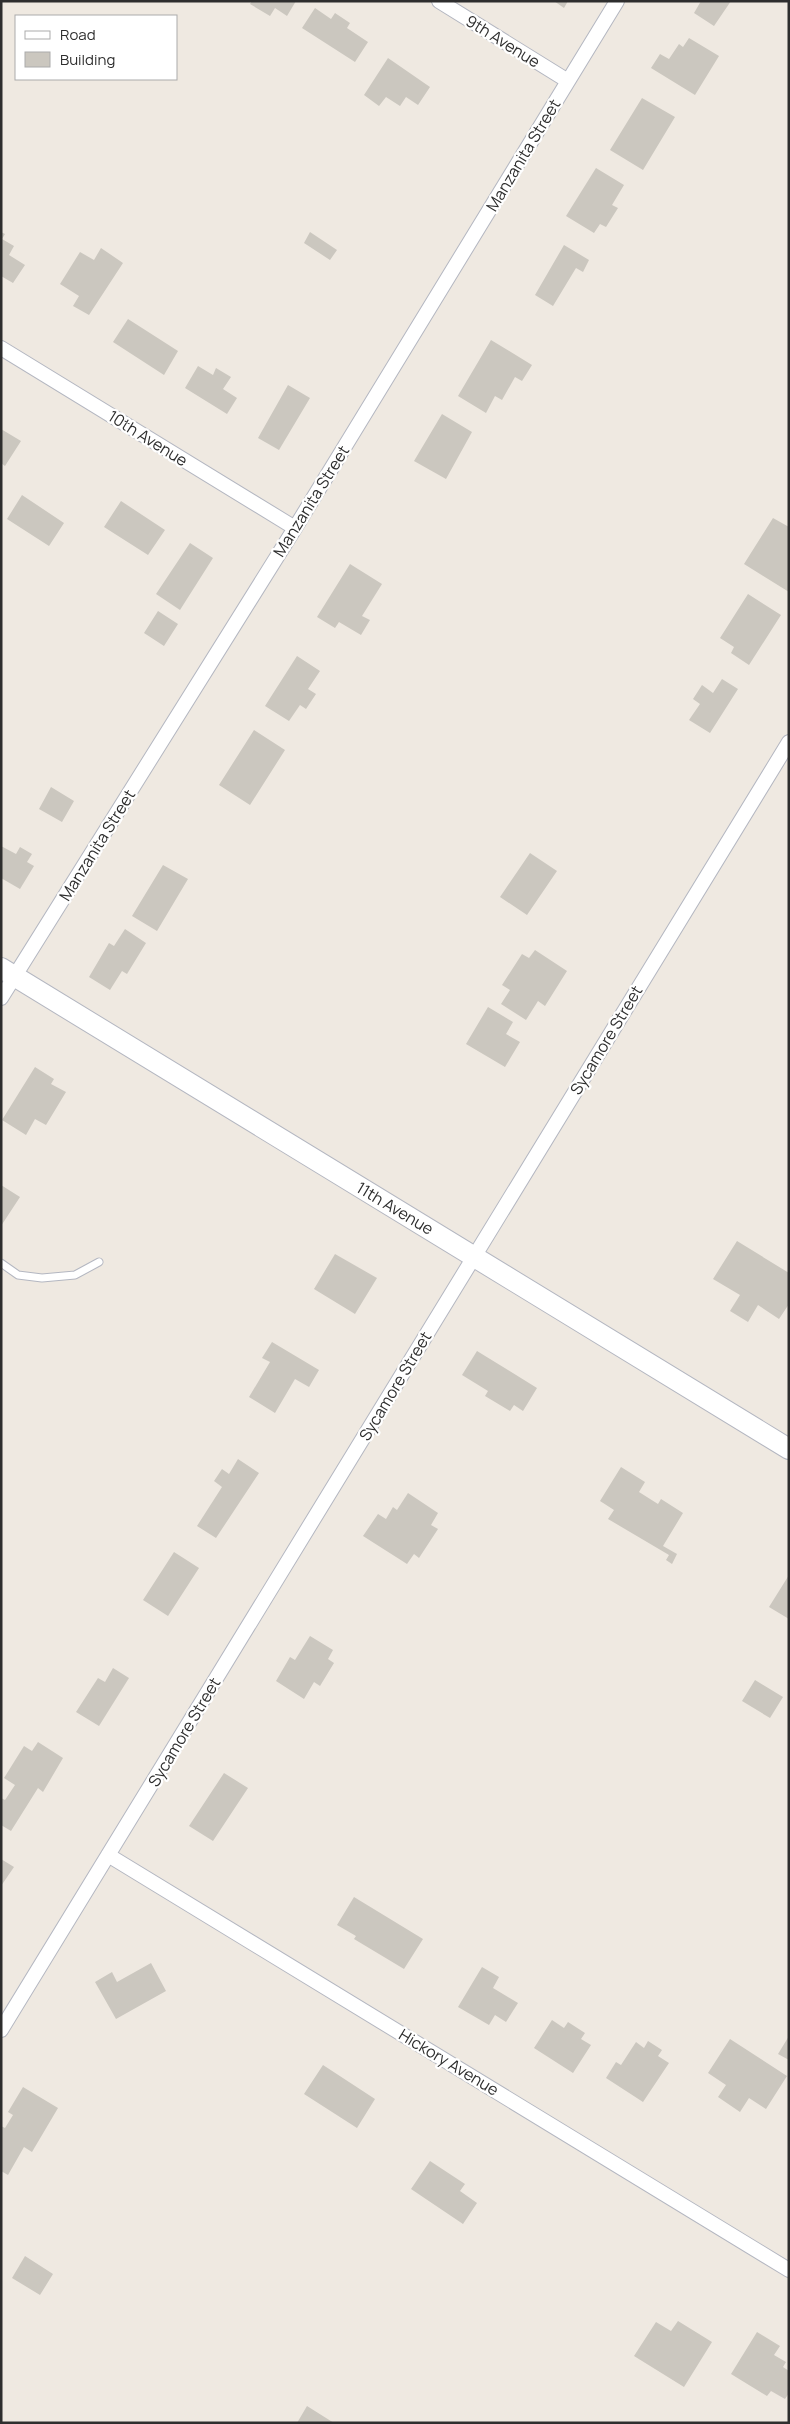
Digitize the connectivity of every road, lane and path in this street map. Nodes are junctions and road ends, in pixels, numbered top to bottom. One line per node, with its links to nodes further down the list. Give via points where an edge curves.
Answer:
1 (439, 1): 3 (street, 9th Avenue)
2 (617, 1): 3 (street, Manzanita Street)
3 (568, 81): 5 (street, Manzanita Street)
4 (1, 348): 5 (street, 10th Avenue)
5 (295, 528): 7 (street, Manzanita Street)
6 (789, 742): 9 (street, Sycamore Street)
7 (8, 972): 8 (street, Manzanita Street); 9 (main road, 11th Avenue)
8 (1, 998)
9 (474, 1256): 12 (main road, 11th Avenue); 13 (street, Sycamore Street)
10 (99, 1262): 11 (lane, via 75,1275 42,1278 18,1275)
11 (1, 1264)
12 (789, 1449)
13 (108, 1855): 14 (street, Sycamore Street); 15 (street, Hickory Avenue)
14 (1, 2030)
15 (789, 2270)

